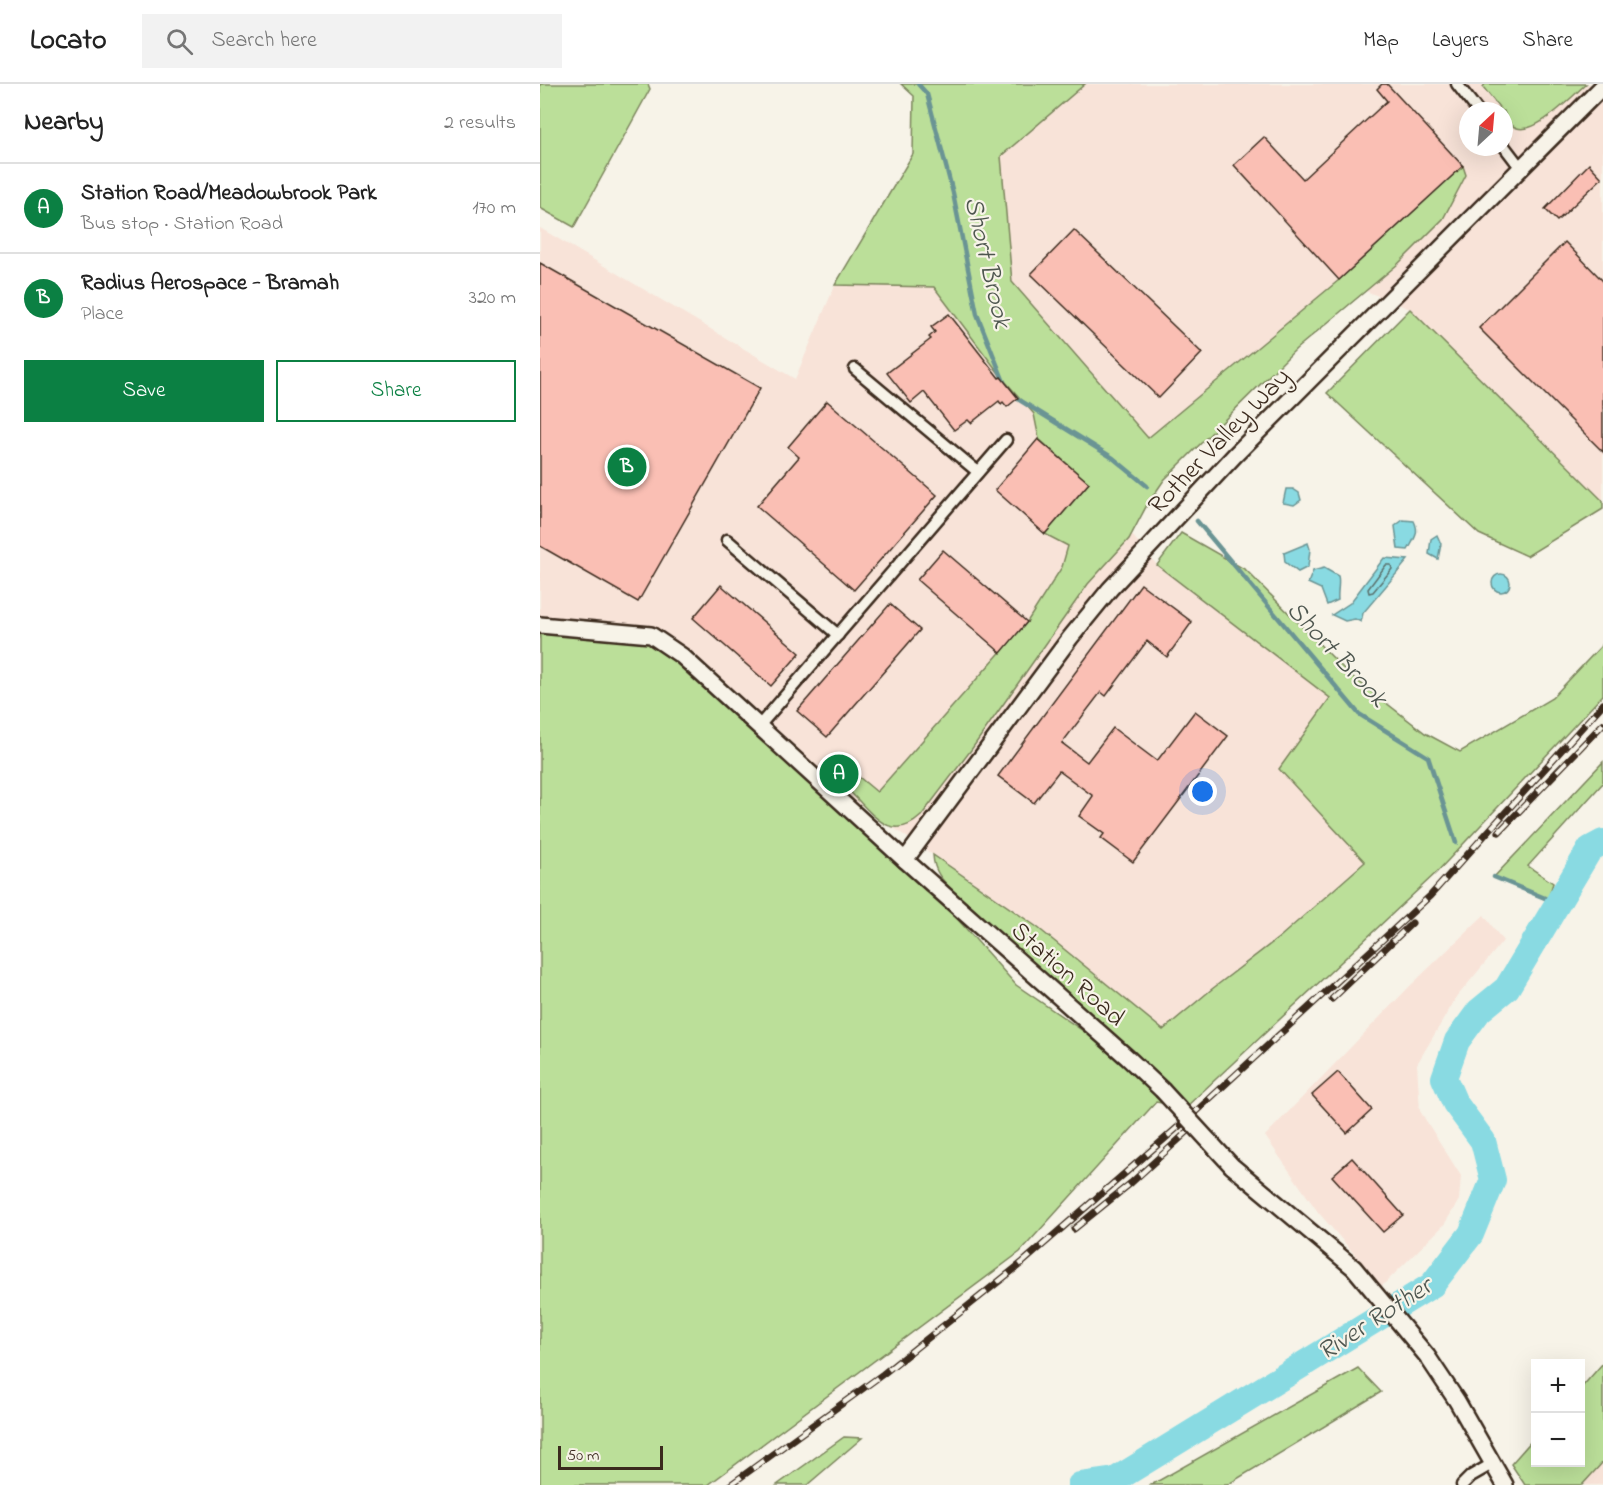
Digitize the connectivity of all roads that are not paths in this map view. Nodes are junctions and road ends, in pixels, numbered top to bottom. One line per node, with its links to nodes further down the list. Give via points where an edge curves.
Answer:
1 (1457, 84): 3 (street)
2 (1603, 86): 5 (main road, Rother Valley Way)
3 (1471, 102)
4 (1512, 156): 5 (street)
5 (1520, 167): 13 (main road, Rother Valley Way, via 1235,455 1110,589)
6 (855, 369): 8 (street)
7 (1006, 440): 8 (street)
8 (978, 472): 11 (street)
9 (727, 540): 11 (street)
10 (540, 625): 12 (main road, Station Road, via 651,635 682,656)
11 (838, 635): 12 (street)
12 (759, 726): 13 (main road, Station Road)
13 (905, 860): 14 (main road, Station Road, bridge, via 1146,1074 1232,1166 1354,1268 1427,1356)
14 (1492, 1464): 15 (street); 16 (main road, Station Road)
15 (1462, 1485)
16 (1505, 1485)

